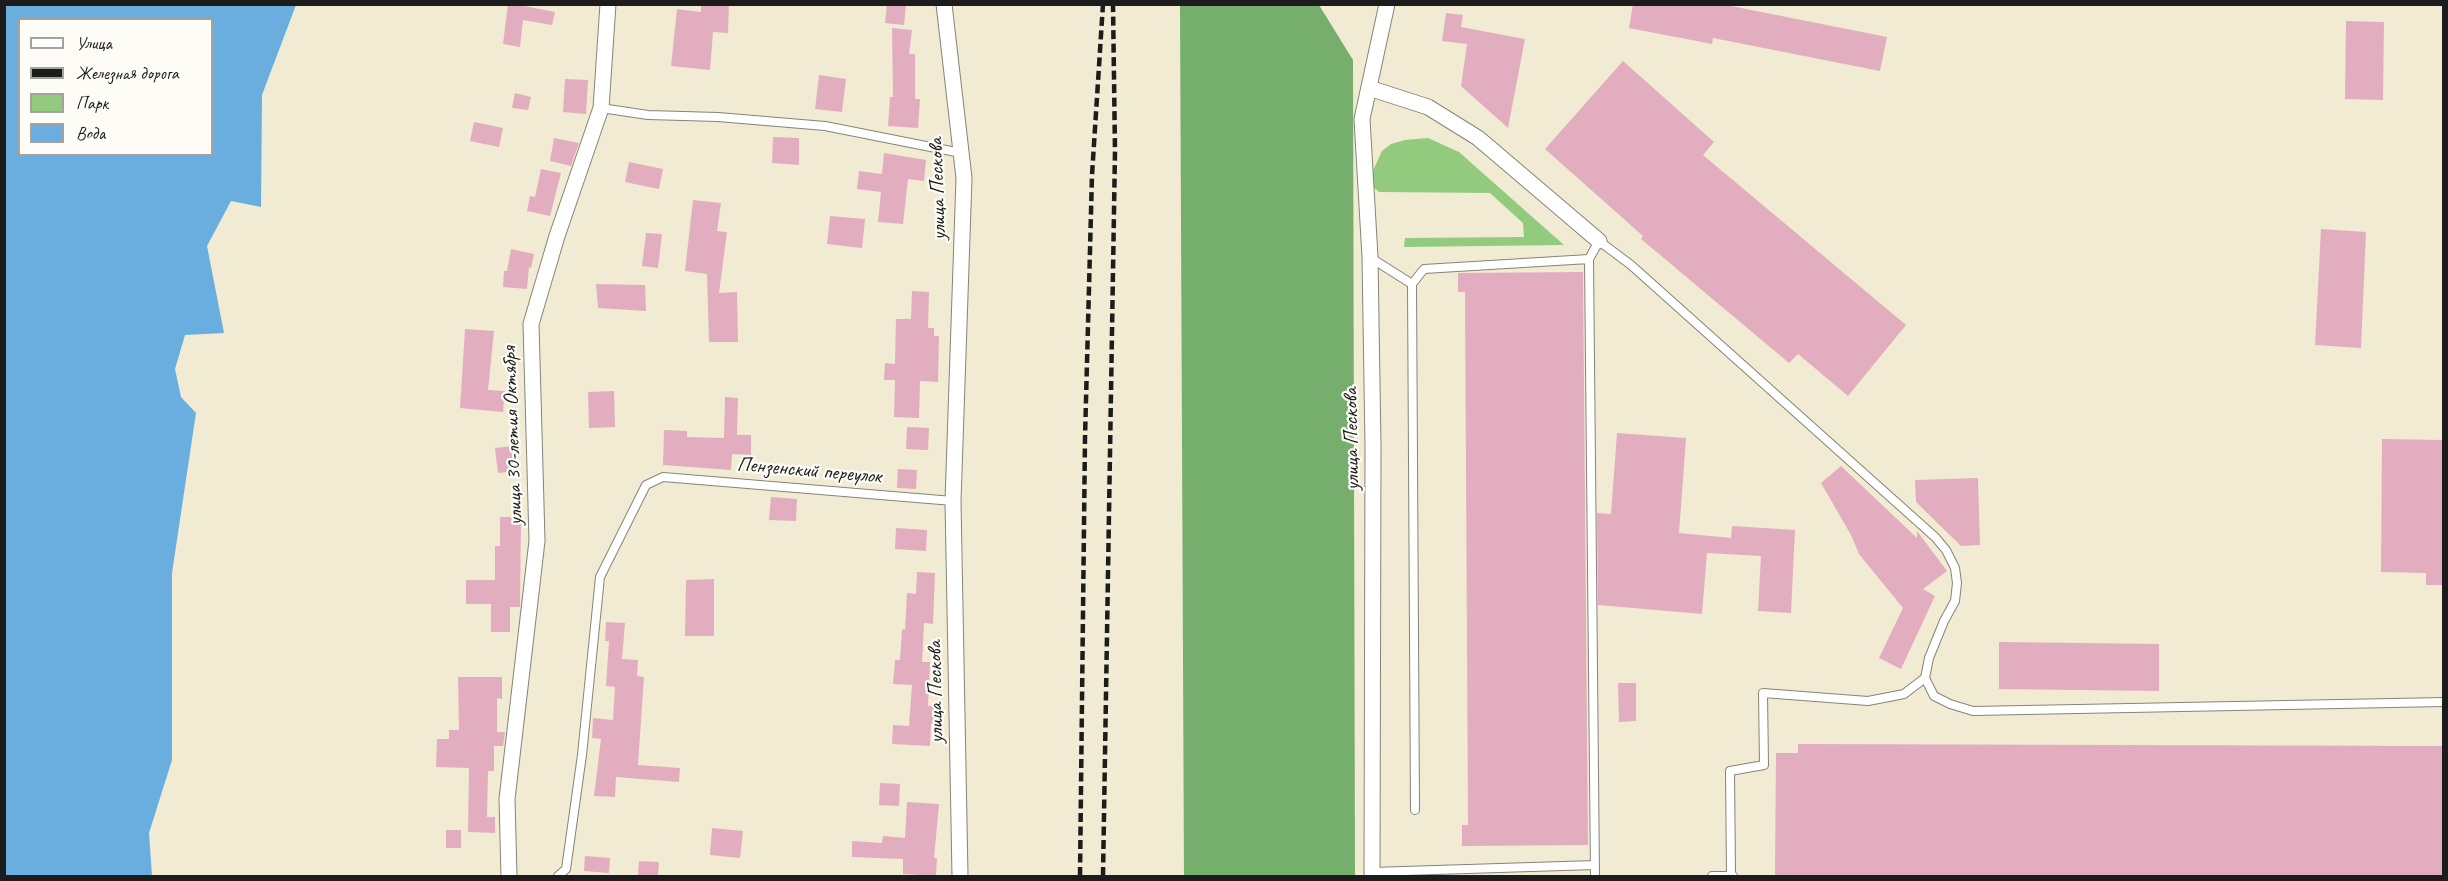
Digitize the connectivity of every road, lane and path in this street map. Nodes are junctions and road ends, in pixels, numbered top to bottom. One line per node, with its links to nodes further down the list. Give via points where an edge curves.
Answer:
1 (608, 4): 5 (street, улица 30-летия Октября)
2 (945, 4): 6 (street, улица Пескова)
3 (1387, 4): 4 (street, улица Пескова)
4 (1369, 88): 7 (street, via 1428,107 1478,138); 8 (street, улица Пескова, via 1362,119)
5 (601, 108): 6 (lane, via 648,116 825,126); 18 (street, улица 30-летия Октября, via 531,324 537,541 507,800)
6 (961, 153): 11 (street, улица Пескова)
7 (1599, 241): 9 (lane); 12 (lane, via 1631,265 1946,550 1955,568 1955,602 1929,658)
8 (1370, 257): 10 (lane); 16 (street, улица Пескова)
9 (1588, 258): 10 (lane, via 1424,269); 15 (lane)
10 (1412, 284): 14 (lane)
11 (953, 501): 19 (lane, Пензенский переулок, via 663,477 646,485 600,577 567,869); 20 (street, улица Пескова)
12 (1925, 678): 13 (lane, via 1934,696 1973,711); 17 (lane, via 1904,694 1868,700 1762,693 1764,765 1730,771)
13 (2444, 702)
14 (1415, 810)
15 (1595, 865): 16 (lane); 21 (lane)
16 (1372, 874)
17 (1733, 875): 22 (lane)
18 (509, 876)
19 (558, 876)
20 (960, 876)
21 (1595, 876)
22 (1712, 876)

